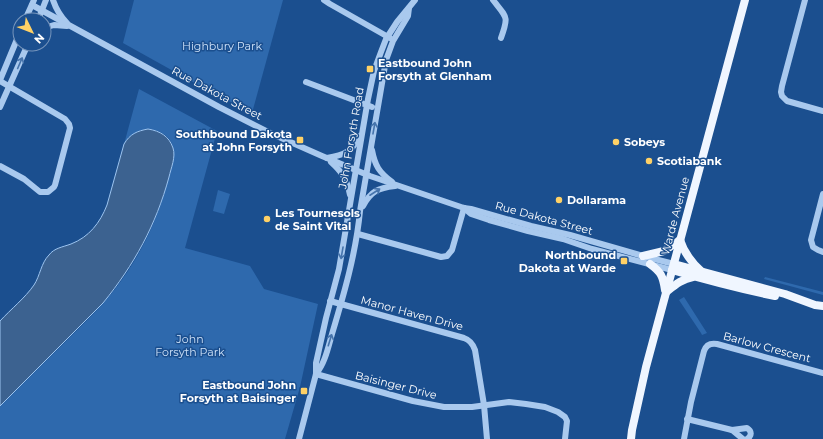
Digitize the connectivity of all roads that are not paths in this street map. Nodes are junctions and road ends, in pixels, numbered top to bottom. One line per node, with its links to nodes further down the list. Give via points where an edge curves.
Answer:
1 (46, 0): 9 (street)
2 (53, 0): 12 (street, via 59,14)
3 (324, 0): 13 (street)
4 (415, 0): 13 (street, John Forsyth Road, via 400,18)
5 (493, 0): 14 (street, via 506,20)
6 (745, 0): 34 (main road, Warde Avenue)
7 (805, 0): 21 (street, via 781,92 787,101)
8 (33, 2): 9 (street, Rue Dakota Street); 10 (street)
9 (42, 10): 12 (street, Rue Dakota Street)
10 (29, 12)
11 (52, 26): 12 (street)
12 (71, 26): 24 (street, Rue Dakota Street, via 219,107)
13 (391, 38): 20 (street, John Forsyth Road, via 381,52 374,71); 23 (street, John Forsyth Road, one-way to 13)
14 (501, 38)
15 (14, 52): 18 (street)
16 (23, 52): 18 (street, one-way to 16)
17 (306, 82): 20 (street)
18 (4, 83): 19 (street); 25 (street, via 65,119 70,128 55,185 48,192 40,192 24,179)
19 (0, 107)
20 (369, 107): 22 (street, John Forsyth Road)
21 (823, 111)
22 (362, 132): 24 (street, via 348,152); 26 (street, John Forsyth Road)
23 (371, 147): 27 (street, John Forsyth Road); 28 (street, via 377,168)
24 (327, 158): 26 (street, Rue Dakota Street); 30 (street, via 345,177)
25 (0, 166)
26 (356, 170): 27 (street, Rue Dakota Street); 30 (street, John Forsyth Road)
27 (366, 174): 28 (street, Rue Dakota Street); 32 (street, John Forsyth Road)
28 (398, 186): 31 (street, Rue Dakota Street); 32 (street, one-way to 28, via 372,193)
29 (823, 194): 35 (street, via 811,240 813,247)
30 (350, 200): 42 (street, John Forsyth Road, one-way to 42, via 339,269)
31 (464, 208): 33 (street, via 452,250 447,256 441,257); 36 (street, Rue Dakota Street); 37 (street, Rue Dakota Street, via 470,214 488,220)
32 (360, 211): 33 (street, John Forsyth Road)
33 (358, 234): 44 (street, John Forsyth Road)
34 (680, 240): 36 (main road, via 664,251); 38 (main road, Warde Avenue); 39 (main road, via 688,257)
35 (823, 252)
36 (643, 256): 38 (street, Rue Dakota Street)
37 (650, 264): 38 (street, Rue Dakota Street); 41 (main road, via 662,275)
38 (673, 267): 39 (main road, Rue Dakota Street); 40 (main road, Rue Dakota Street); 41 (main road, Warde Avenue)
39 (702, 272): 43 (main road, Rue Dakota Street)
40 (694, 277): 41 (main road, via 686,278); 43 (main road, Rue Dakota Street, via 750,292)
41 (666, 292): 54 (main road, Warde Avenue, via 646,367)
42 (330, 301): 44 (street, Manor Haven Drive); 47 (street, John Forsyth Road, via 316,363)
43 (807, 302): 45 (main road, Rue Dakota Street)
44 (341, 304): 47 (street, John Forsyth Road, one-way to 44, via 322,365); 48 (street, Manor Haven Drive, via 468,340 475,350)
45 (823, 306)
46 (823, 373): 49 (street, Barlow Crescent, via 712,344 705,350)
47 (316, 374): 48 (street, Baisinger Drive, via 424,404 452,408); 51 (street, John Forsyth Road)
48 (484, 405): 52 (street, Manor Haven Drive); 53 (street, Baisinger Drive, via 509,402 535,405 564,415 567,425)
49 (687, 418): 50 (street); 55 (street, Barlow Crescent)
50 (732, 430): 56 (street); 57 (street, via 747,428 751,434)
51 (298, 439)
52 (487, 439)
53 (565, 439)
54 (631, 439)
55 (684, 439)
56 (743, 439)
57 (747, 439)

